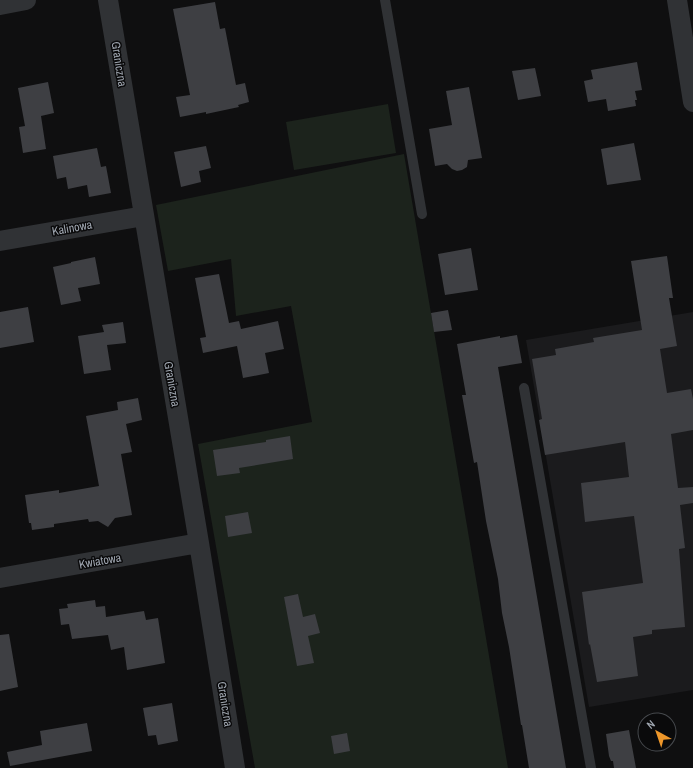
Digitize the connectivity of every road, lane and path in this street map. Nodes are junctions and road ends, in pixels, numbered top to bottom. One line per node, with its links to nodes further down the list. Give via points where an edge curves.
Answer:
1 (26, 0): 5 (street)
2 (108, 0): 8 (street, Graniczna)
3 (385, 0): 7 (lane)
4 (676, 0): 6 (street)
5 (0, 5)
6 (693, 102)
7 (422, 214)
8 (144, 216): 9 (street, Kalinowa); 11 (street, Graniczna)
9 (0, 241)
10 (524, 388): 14 (lane)
11 (200, 543): 12 (street, Kwiatowa); 13 (street, Graniczna)
12 (0, 578)
13 (235, 768)
14 (592, 768)

